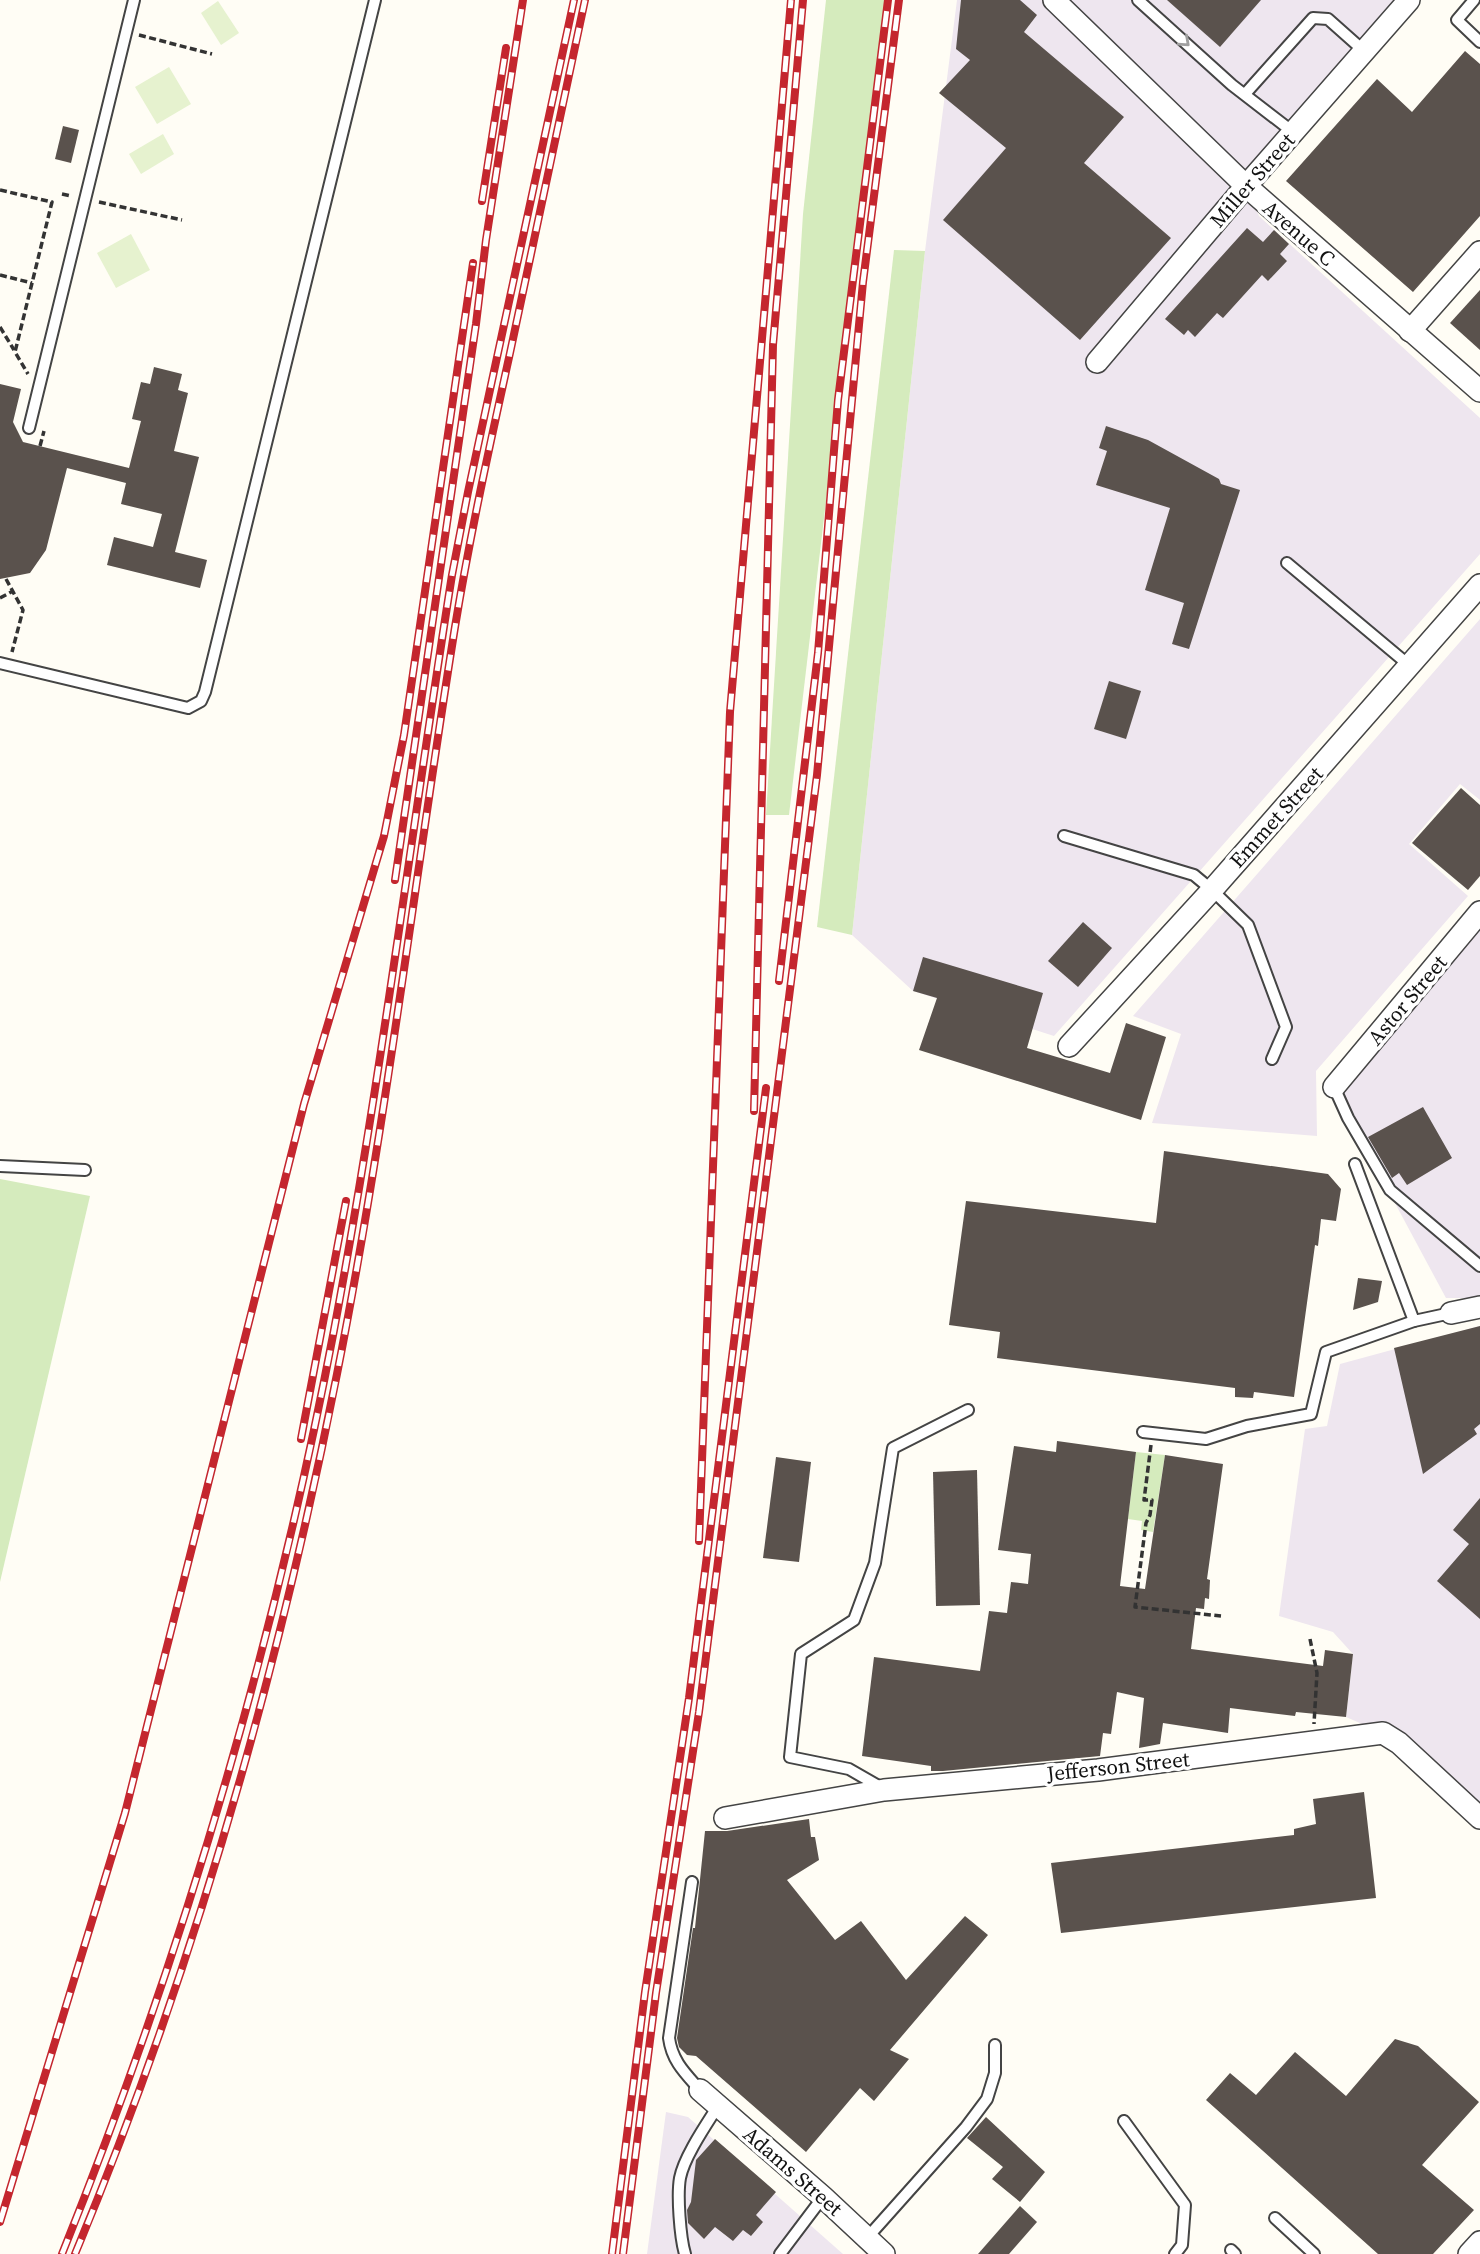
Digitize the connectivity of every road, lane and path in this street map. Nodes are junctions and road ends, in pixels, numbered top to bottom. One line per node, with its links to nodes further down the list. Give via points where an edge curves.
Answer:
1 (134, 0): 7 (lane)
2 (375, 0): 35 (lane, via 201,701 188,708)
3 (1054, 0): 13 (street, Avenue C)
4 (1138, 0): 11 (lane, one-way to 11)
5 (1409, 0): 9 (street, Miller Street)
6 (1474, 0): 8 (lane, via 1457,20)
7 (126, 32): 10 (path); 26 (lane)
8 (1480, 42)
9 (1364, 51): 11 (lane, via 1328,19 1313,18); 12 (street, Miller Street)
10 (212, 54)
11 (1245, 94): 12 (lane)
12 (1293, 132): 13 (street, Miller Street)
13 (1246, 186): 23 (street, Avenue C); 25 (street, Miller Street)
14 (0, 190): 21 (path, via 52,202)
15 (62, 194): 16 (path)
16 (74, 197)
17 (98, 202): 18 (path)
18 (182, 220)
19 (1480, 251): 23 (street)
20 (0, 275): 21 (path)
21 (32, 282): 24 (path)
22 (0, 327): 24 (path)
23 (1410, 331): 27 (street, Avenue C)
24 (15, 352): 26 (path)
25 (1097, 362)
26 (38, 391): 28 (lane)
27 (1480, 391)
28 (29, 428)
29 (1287, 563): 36 (lane)
30 (6, 579): 32 (path)
31 (1480, 585): 36 (street, Emmet Street)
32 (13, 591): 33 (path); 34 (path, via 22,615 14,649)
33 (0, 598)
34 (9, 652)
35 (0, 663)
36 (1410, 666): 38 (street, Emmet Street)
37 (1064, 836): 38 (lane, via 1194,875)
38 (1212, 890): 40 (street, Emmet Street); 41 (lane, via 1248,925 1264,965 1286,1027)
39 (1480, 912): 42 (street, Astor Street)
40 (1069, 1046)
41 (1272, 1059)
42 (1334, 1087): 46 (lane, via 1390,1190)
43 (1355, 1164): 49 (lane)
44 (0, 1166): 45 (lane)
45 (85, 1170)
46 (1480, 1266)
47 (1480, 1307): 48 (street)
48 (1451, 1313): 49 (lane)
49 (1414, 1321): 51 (lane, via 1326,1352 1311,1414 1206,1438)
50 (968, 1410): 55 (lane, via 893,1448 875,1563 854,1620 801,1654 790,1757 849,1769)
51 (1148, 1432): 52 (path, via 1144,1500 1152,1500 1135,1607)
52 (1221, 1616)
53 (1310, 1639): 54 (path, via 1317,1673)
54 (1313, 1742): 55 (street, Jefferson Street, via 1098,1770); 57 (street, Jefferson Street, via 1383,1733)
55 (884, 1790): 56 (street, Jefferson Street)
56 (725, 1818)
57 (1480, 1818)
58 (692, 1882): 60 (lane, via 669,2038 676,2063)
59 (995, 2045): 65 (lane, via 995,2073 987,2099)
60 (700, 2090): 61 (street, Adams Street)
61 (718, 2106): 63 (street, Adams Street); 67 (lane, via 699,2134 680,2178)
62 (1124, 2121): 70 (lane, via 1185,2205 1182,2245)
63 (823, 2197): 65 (street, Adams Street); 68 (lane)
64 (1275, 2218): 71 (lane)
65 (867, 2238): 69 (street, Adams Street)
66 (1480, 2242): 72 (street)
67 (685, 2254)
68 (780, 2254)
69 (884, 2254)
70 (1175, 2254)
71 (1314, 2254)
72 (1469, 2254)

